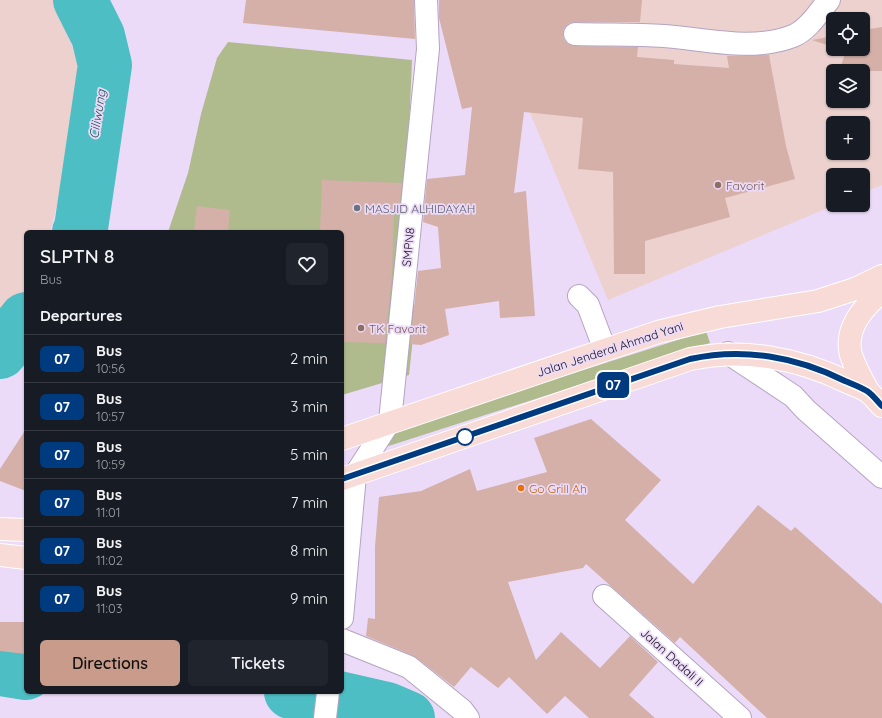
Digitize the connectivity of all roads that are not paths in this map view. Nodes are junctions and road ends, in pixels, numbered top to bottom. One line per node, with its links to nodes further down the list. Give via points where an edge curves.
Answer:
1 (426, 0): 10 (street, SMPN8, via 428,49)
2 (829, 0): 3 (street, via 809,25 795,36 778,41 736,44 663,36)
3 (576, 34)
4 (882, 276): 7 (main road, Jalan Jenderal Ahmad Yani, via 855,289 818,301 694,323)
5 (882, 292): 9 (main road, via 862,310 850,339 851,354)
6 (579, 296): 7 (street, via 588,305)
7 (604, 350): 10 (main road, Jalan Jenderal Ahmad Yani)
8 (720, 354): 9 (main road, via 765,356 793,362 828,373); 12 (main road, via 690,359); 13 (street, via 793,396)
9 (875, 399)
10 (390, 422): 11 (main road, Jalan Jenderal Ahmad Yani); 12 (street)
11 (344, 438)
12 (348, 477): 18 (street)
13 (882, 477)
14 (0, 528): 15 (main road)
15 (24, 530)
16 (0, 555): 17 (main road)
17 (24, 558)
18 (344, 571)
19 (604, 596): 24 (street, Jalan Dadali II)
20 (344, 641): 23 (street, via 409,667 462,710)
21 (328, 694): 22 (street)
22 (325, 718)
23 (468, 718)
24 (740, 718)

